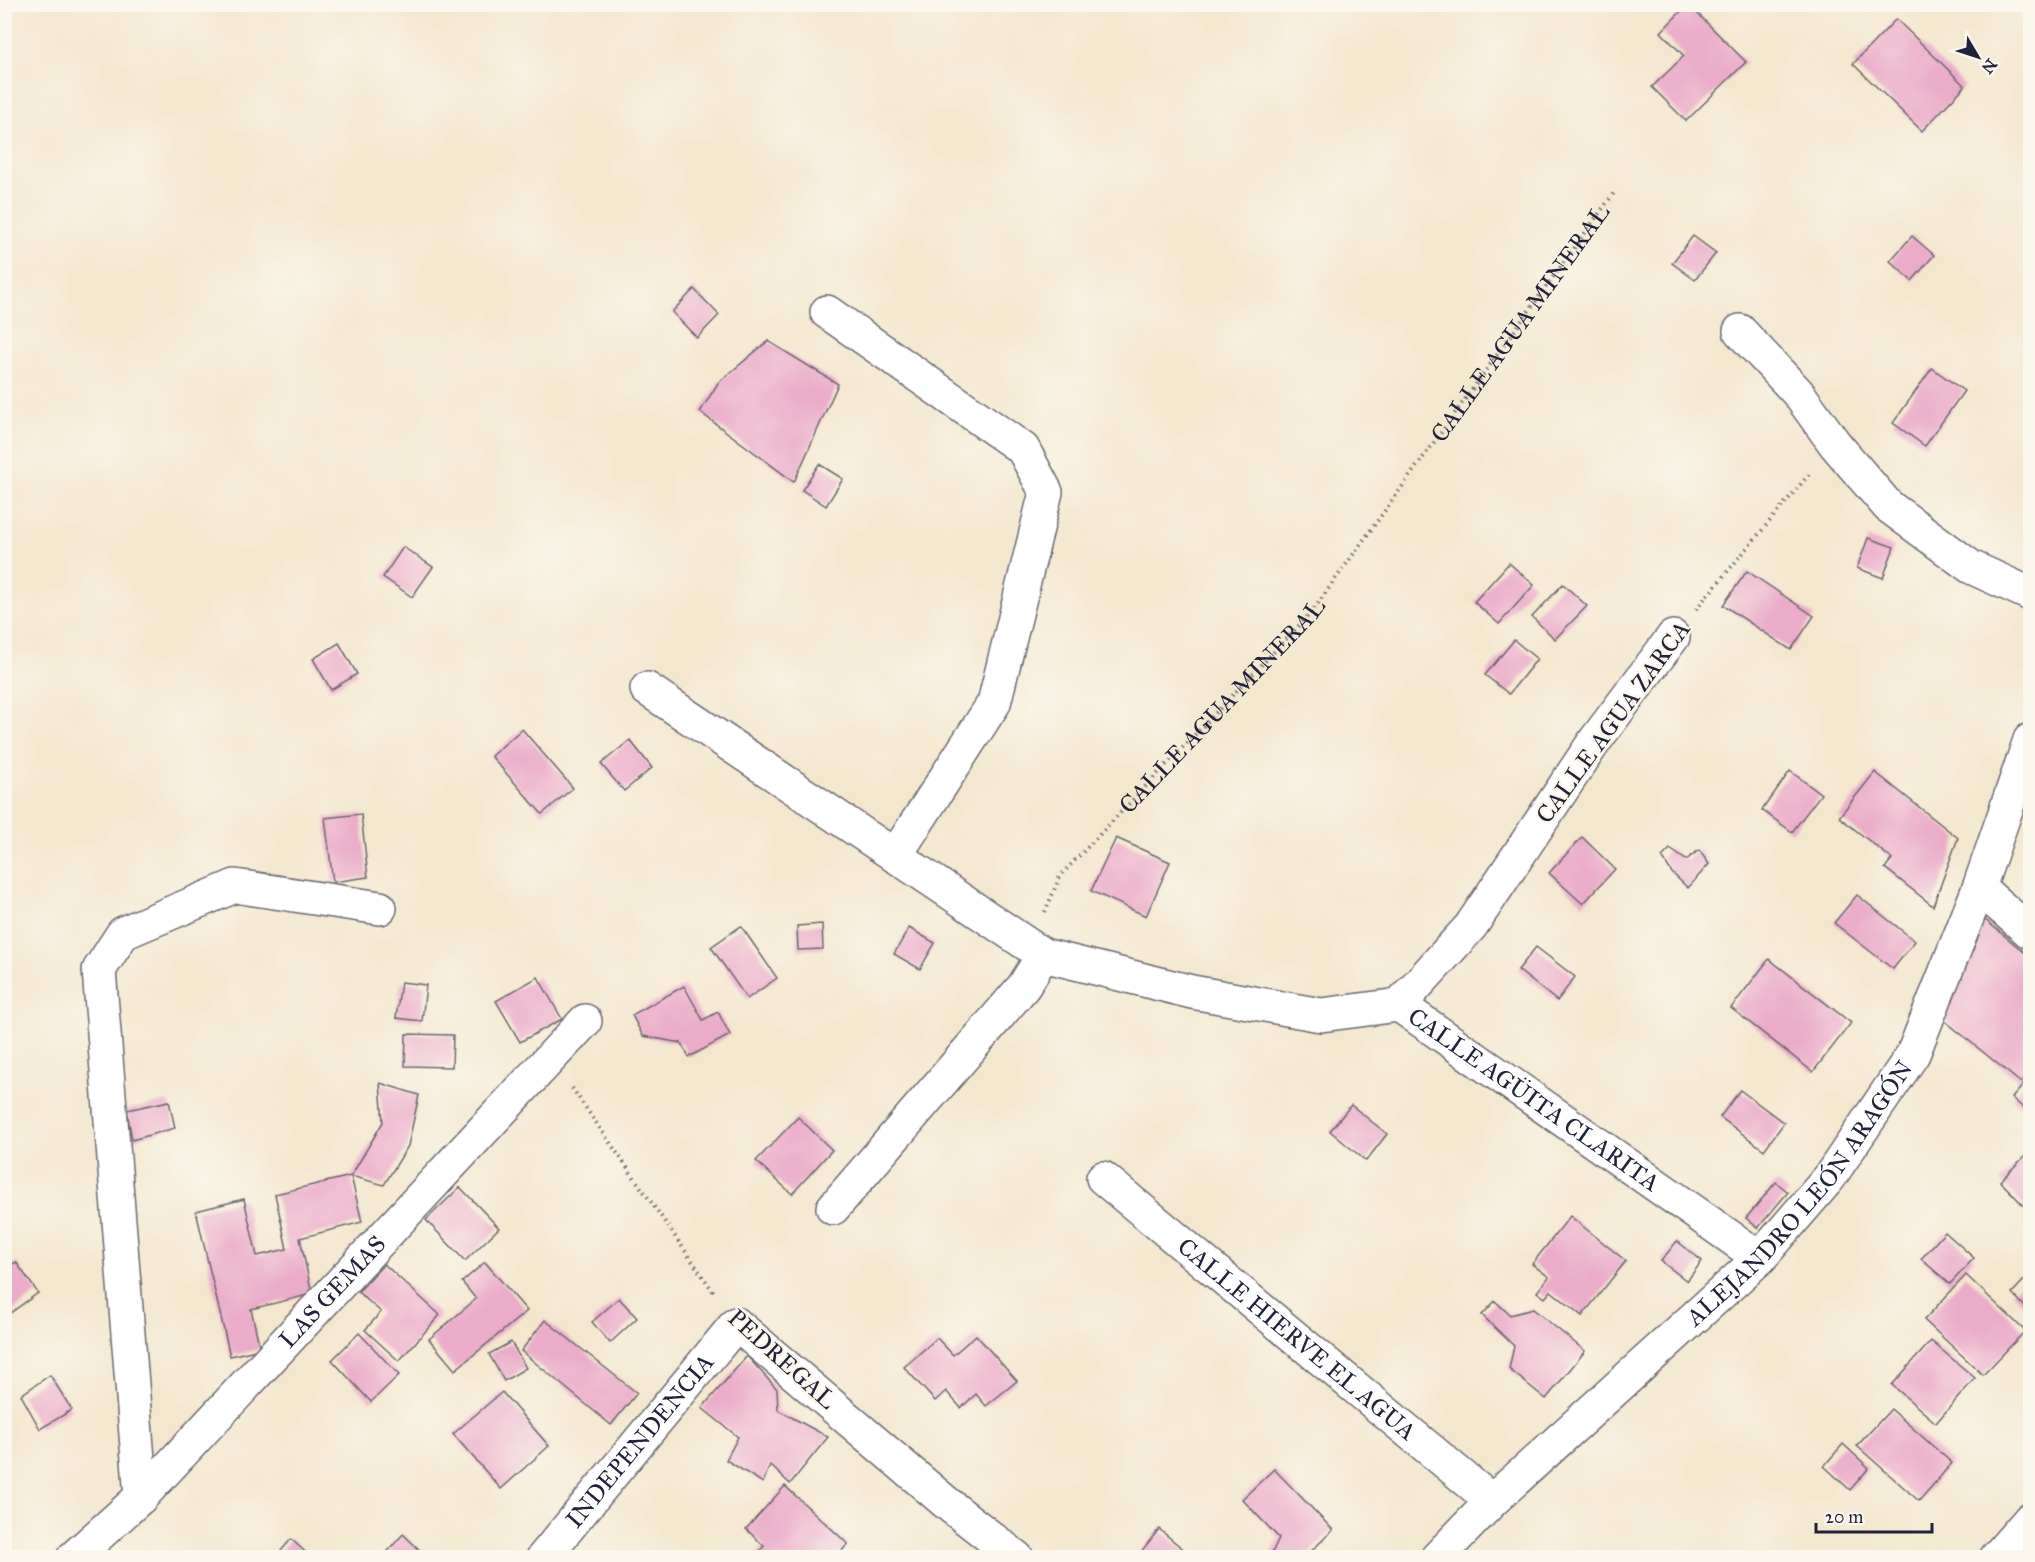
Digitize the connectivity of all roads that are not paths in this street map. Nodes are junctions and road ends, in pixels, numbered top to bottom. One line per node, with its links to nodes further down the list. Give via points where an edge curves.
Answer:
1 (827, 312): 7 (street, via 1023,449 1046,492 994,703)
2 (1740, 331): 3 (street, via 1798,393 1888,506 1971,567)
3 (2031, 594)
4 (1672, 637): 12 (street, CALLE AGUA ZARCA, via 1594,742 1471,926)
5 (648, 689): 7 (street, CALLE AGÜITA CLARITA)
6 (2031, 740): 8 (street, ALEJANDRO LEÓN ARAGÓN)
7 (895, 856): 11 (street, CALLE AGÜITA CLARITA)
8 (1979, 888): 10 (street); 16 (street, ALEJANDRO LEÓN ARAGÓN, via 1914,1054 1829,1178)
9 (380, 908): 18 (street, via 235,886 123,933 99,970)
10 (2031, 932)
11 (1043, 955): 12 (street, CALLE AGÜITA CLARITA, via 1192,992 1321,1014); 15 (street, via 1024,986)
12 (1399, 1005): 16 (street, CALLE AGÜITA CLARITA)
13 (585, 1021): 18 (street, LAS GEMAS)
14 (1103, 1178): 19 (street, CALLE HIERVE EL AGUA)
15 (833, 1208)
16 (1760, 1258): 19 (street, ALEJANDRO LEÓN ARAGÓN)
17 (736, 1324): 22 (street, INDEPENDENCIA); 23 (street, PEDREGAL, via 949,1505)
18 (141, 1497): 21 (street, LAS GEMAS)
19 (1492, 1501): 24 (street, ALEJANDRO LEÓN ARAGÓN)
20 (2031, 1519): 25 (street)
21 (73, 1557)
22 (543, 1557)
23 (1017, 1557)
24 (1437, 1557)
25 (1996, 1557)

